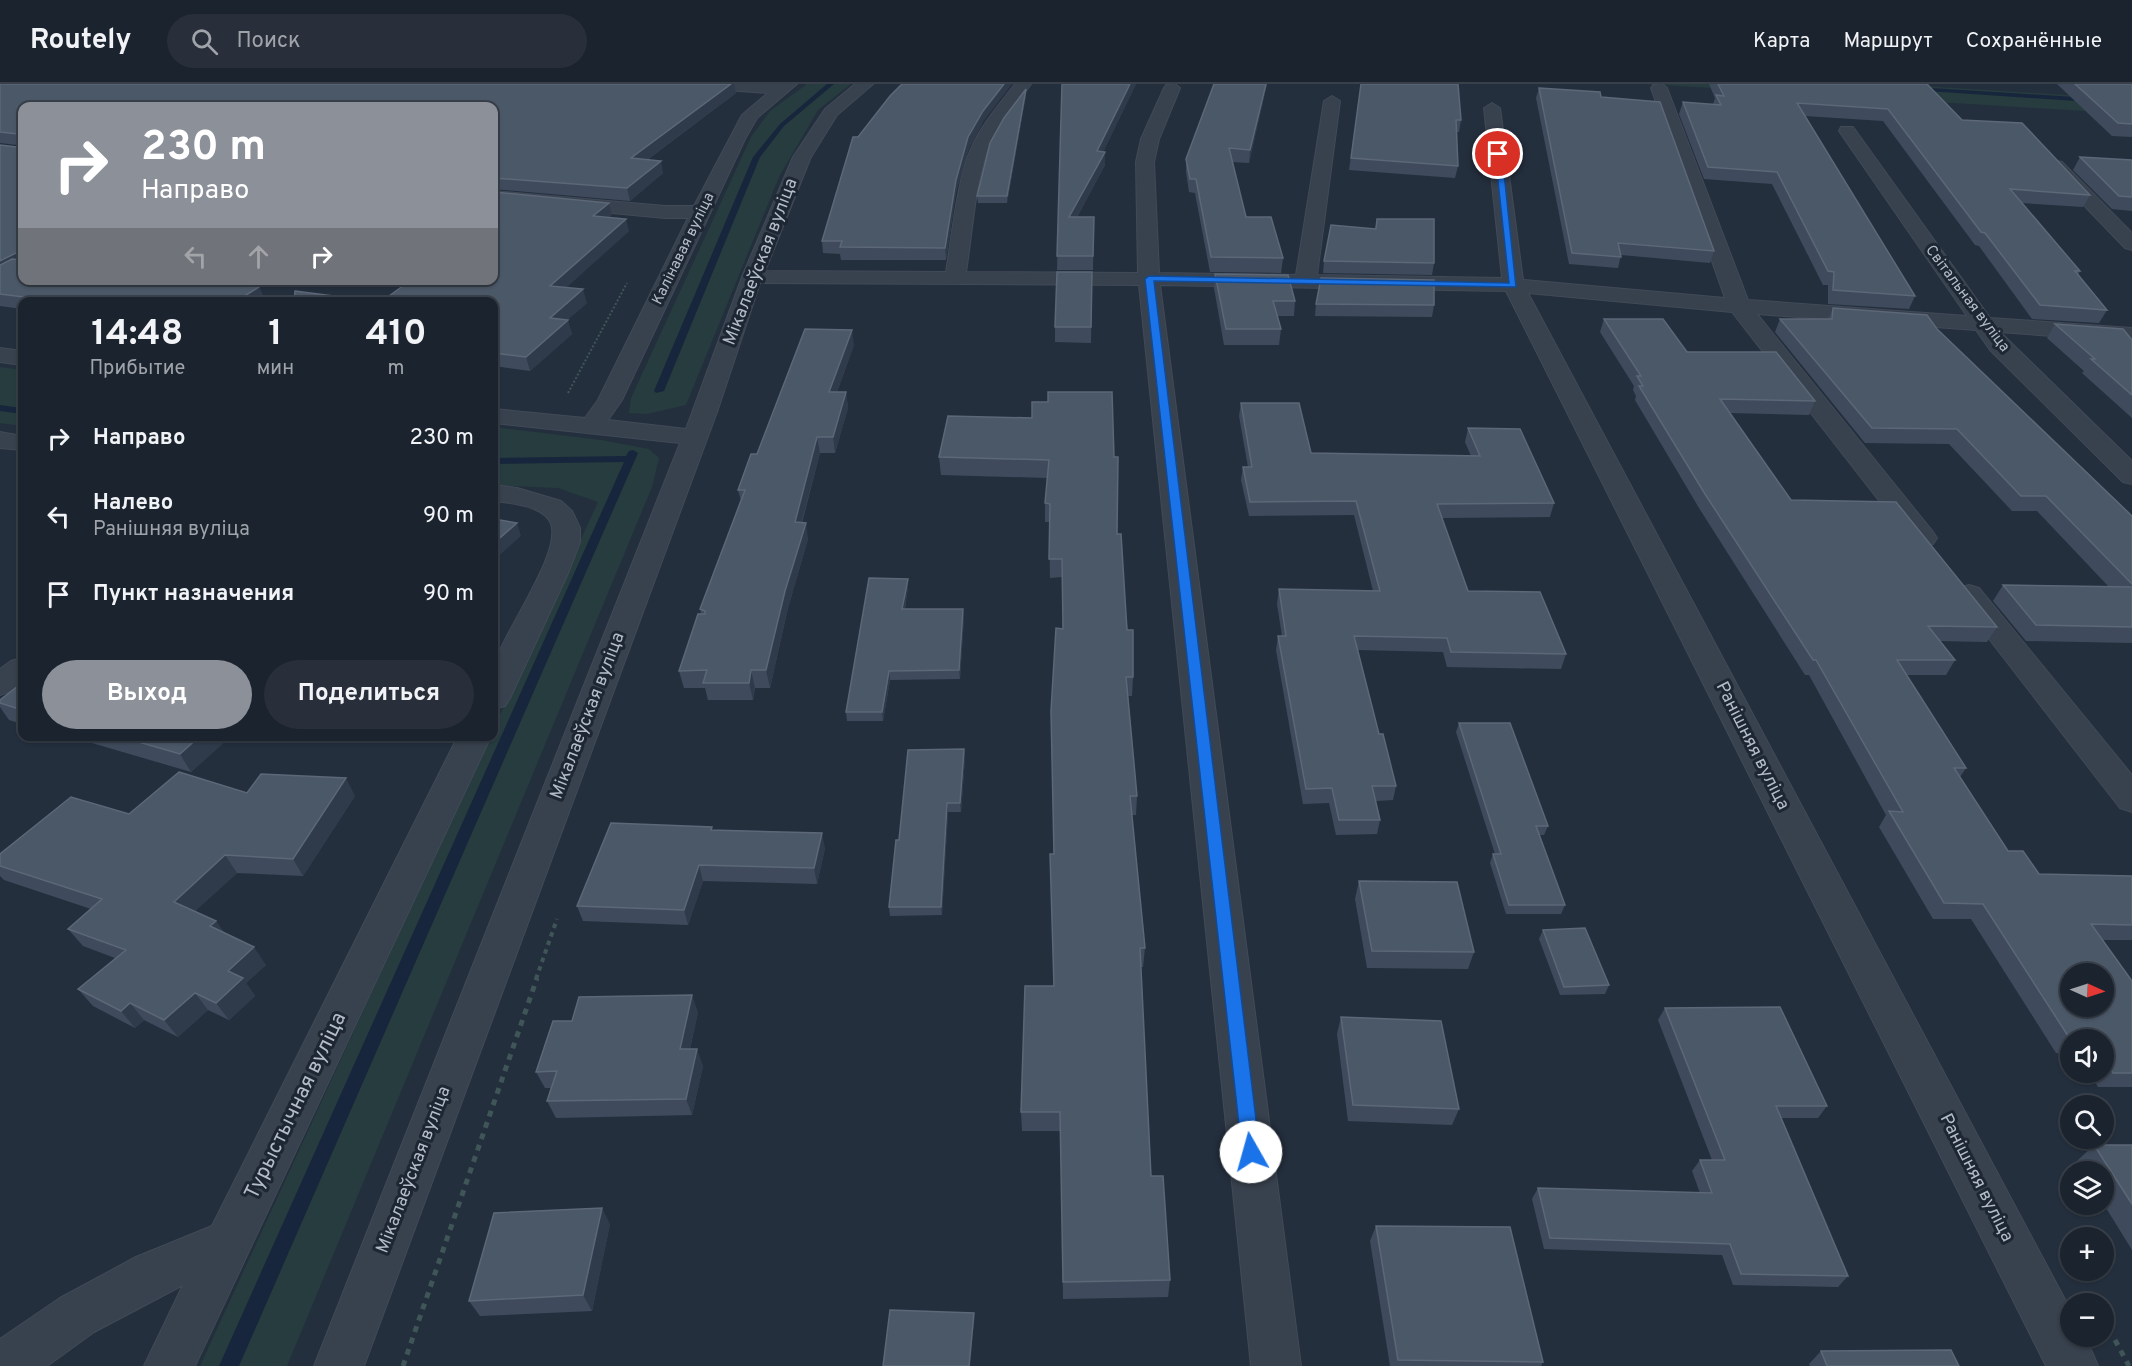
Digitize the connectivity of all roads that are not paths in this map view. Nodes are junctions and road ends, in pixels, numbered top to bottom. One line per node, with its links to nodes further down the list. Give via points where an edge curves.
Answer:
1 (712, 84): 4 (street)
2 (865, 84): 14 (street, Мікалаеўская вуліца, via 831,112 810,142)
3 (1023, 84): 15 (street, via 979,150)
4 (786, 87): 12 (street, Калінавая вуліца, via 750,115)
5 (1172, 88): 16 (street, via 1144,162)
6 (1659, 88): 19 (street)
7 (1332, 101): 17 (street)
8 (1492, 108): 18 (street, Ранішняя вуліца)
9 (1847, 131): 20 (street, Світальная вуліца)
10 (2049, 158): 13 (street)
11 (498, 196): 12 (street)
12 (702, 212): 25 (street, Калінавая вуліца, via 610,400)
13 (2132, 244)
14 (752, 277): 15 (street); 26 (street, Мікалаеўская вуліца)
15 (956, 278): 16 (street)
16 (1149, 279): 17 (street); 40 (street)
17 (1305, 283): 18 (street)
18 (1513, 285): 19 (street); 41 (street, Ранішняя вуліца)
19 (1739, 306): 20 (street); 35 (street)
20 (1980, 323): 21 (street); 29 (street, Світальная вуліца, via 2026,375)
21 (2132, 335)
22 (0, 355): 23 (street)
23 (18, 357)
24 (498, 416): 25 (street)
25 (592, 426): 26 (street)
26 (695, 437): 39 (street, Мікалаеўская вуліца)
27 (0, 440): 28 (street)
28 (18, 442)
29 (2132, 476)
30 (498, 494): 33 (street, via 551,507 562,517 566,542)
31 (18, 671): 32 (street)
32 (0, 684)
33 (498, 690)
34 (473, 741): 36 (street, Турыстычная вуліца)
35 (2132, 800)
36 (229, 1242): 37 (street, via 153,1275 77,1316); 38 (street, Турыстычная вуліца)
37 (4, 1366)
38 (169, 1366)
39 (339, 1366)
40 (1276, 1366)
41 (2073, 1366)

